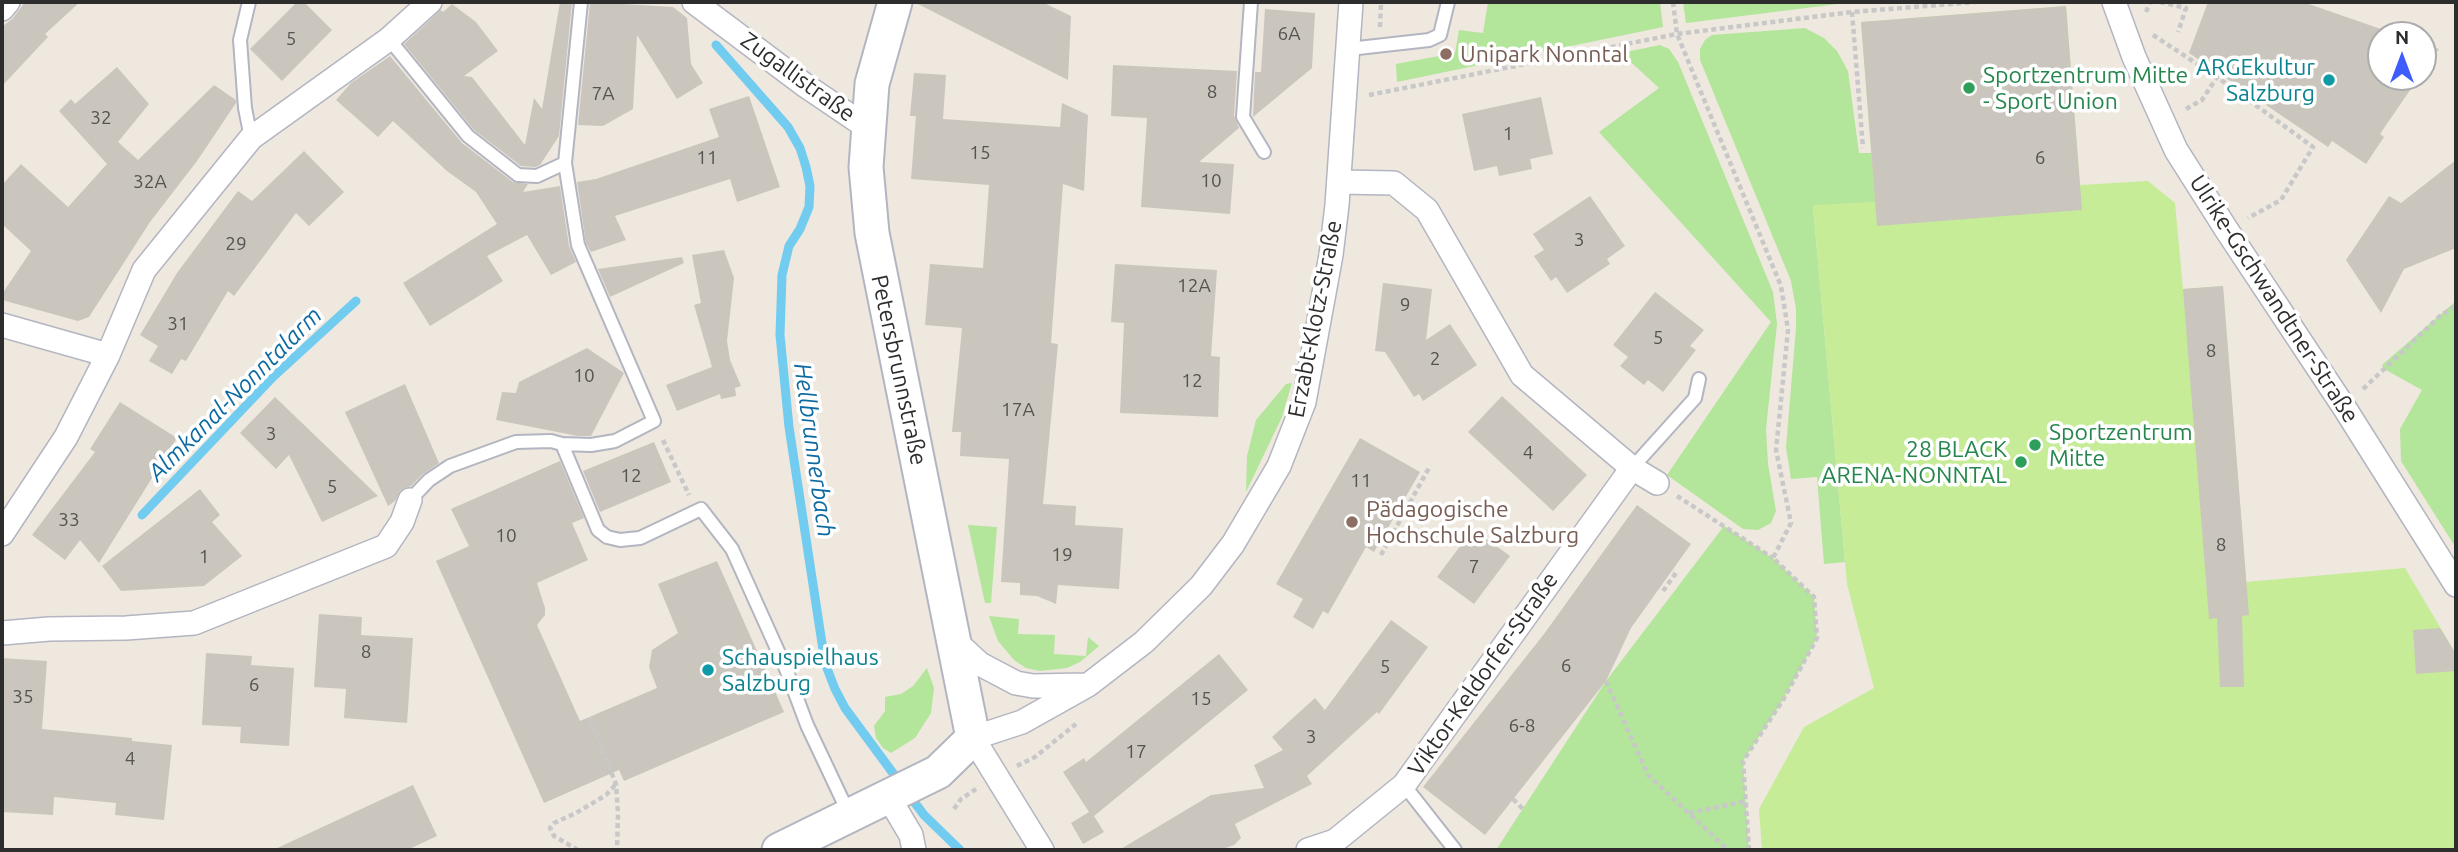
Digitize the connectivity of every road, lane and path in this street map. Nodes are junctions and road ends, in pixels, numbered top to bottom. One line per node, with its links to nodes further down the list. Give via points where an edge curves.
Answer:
1 (8, 2): 14 (street)
2 (250, 2): 25 (lane, via 240,40)
3 (430, 2): 19 (street)
4 (581, 2): 28 (lane)
5 (694, 2): 24 (street, Zugallistraße)
6 (895, 2): 24 (main road, Petersbrunnstraße, via 872,84)
7 (1251, 2): 27 (lane, via 1243,117)
8 (1351, 2): 20 (street, Erzabt-Klotz-Straße)
9 (1448, 2): 20 (lane, via 1440,35 1430,40)
10 (1673, 2): 18 (path)
11 (1976, 2): 15 (path)
12 (2114, 2): 30 (street, Ulrike-Gschwandtner-Straße, via 2176,150)
13 (2160, 2): 16 (path, via 2186,8)
14 (2, 9)
15 (1852, 12): 18 (path); 26 (path)
16 (2178, 32)
17 (2149, 33): 21 (path)
18 (1677, 34): 22 (path); 45 (path, via 1781,286 1788,330 1776,450 1791,523)
19 (389, 40): 25 (street); 28 (lane, via 468,136 518,175 537,176)
20 (1349, 49): 22 (street, Erzabt-Klotz-Straße)
21 (2217, 77): 23 (path); 30 (path, via 2313,147 2281,200)
22 (1345, 97): 29 (street, Erzabt-Klotz-Straße)
23 (2202, 100)
24 (868, 128): 50 (main road, Petersbrunnstraße, via 872,233)
25 (251, 138): 33 (street, via 144,270)
26 (1863, 148)
27 (1264, 152)
28 (565, 163): 36 (lane, via 578,244)
29 (1339, 182): 39 (street, via 1394,183 1427,210 1522,375); 52 (street, Erzabt-Klotz-Straße, via 1331,255 1304,402 1279,466 1233,544 1201,586 1144,642)
30 (2226, 229): 35 (street, Ulrike-Gschwandtner-Straße)
31 (2456, 306): 35 (path)
32 (2, 325): 33 (street)
33 (108, 355): 43 (street, via 66,437)
34 (1699, 379): 39 (lane, via 1695,398)
35 (2344, 407): 47 (street, Ulrike-Gschwandtner-Straße)
36 (654, 421): 37 (lane, via 615,441); 42 (path, via 686,490)
37 (562, 444): 41 (lane, via 516,442 484,453 450,466); 42 (lane, via 598,530 607,537 640,538)
38 (1430, 466): 44 (path)
39 (1632, 468): 40 (street); 56 (street, Viktor-Keldorfer-Straße)
40 (1657, 483): 45 (path)
41 (410, 500): 49 (street, via 386,547 194,623)
42 (701, 509): 64 (lane, via 732,549)
43 (2, 534)
44 (1381, 555)
45 (1773, 558): 60 (path, via 1814,597 1817,638 1743,761)
46 (1672, 571): 48 (path, via 1676,573)
47 (2456, 585)
48 (1663, 591)
49 (2, 633)
50 (955, 641): 52 (street, via 980,664 1016,684); 54 (main road, Petersbrunnstraße)
51 (1606, 681): 63 (path, via 1648,775)
52 (1088, 685): 54 (street, Erzabt-Klotz-Straße, via 1022,722)
53 (589, 718): 55 (path)
54 (973, 738): 57 (main road, Erzabt-Klotz-Straße, via 938,772); 69 (street)
55 (616, 784): 65 (path, via 606,795 550,828 554,836); 66 (path)
56 (1404, 785): 70 (street, Viktor-Keldorfer-Straße, via 1335,841); 71 (lane)
57 (889, 797): 64 (main road, Erzabt-Klotz-Straße); 68 (street, via 911,835)
58 (961, 799): 61 (path)
59 (1513, 799): 62 (path)
60 (1746, 802): 63 (path); 73 (path)
61 (954, 809)
62 (1525, 811)
63 (1688, 814): 72 (path)
64 (850, 816): 67 (main road, Erzabt-Klotz-Straße)
65 (578, 850)
66 (617, 850)
67 (779, 850)
68 (914, 850)
69 (1042, 850)
70 (1308, 850)
71 (1455, 850)
72 (1728, 850)
73 (1749, 850)

